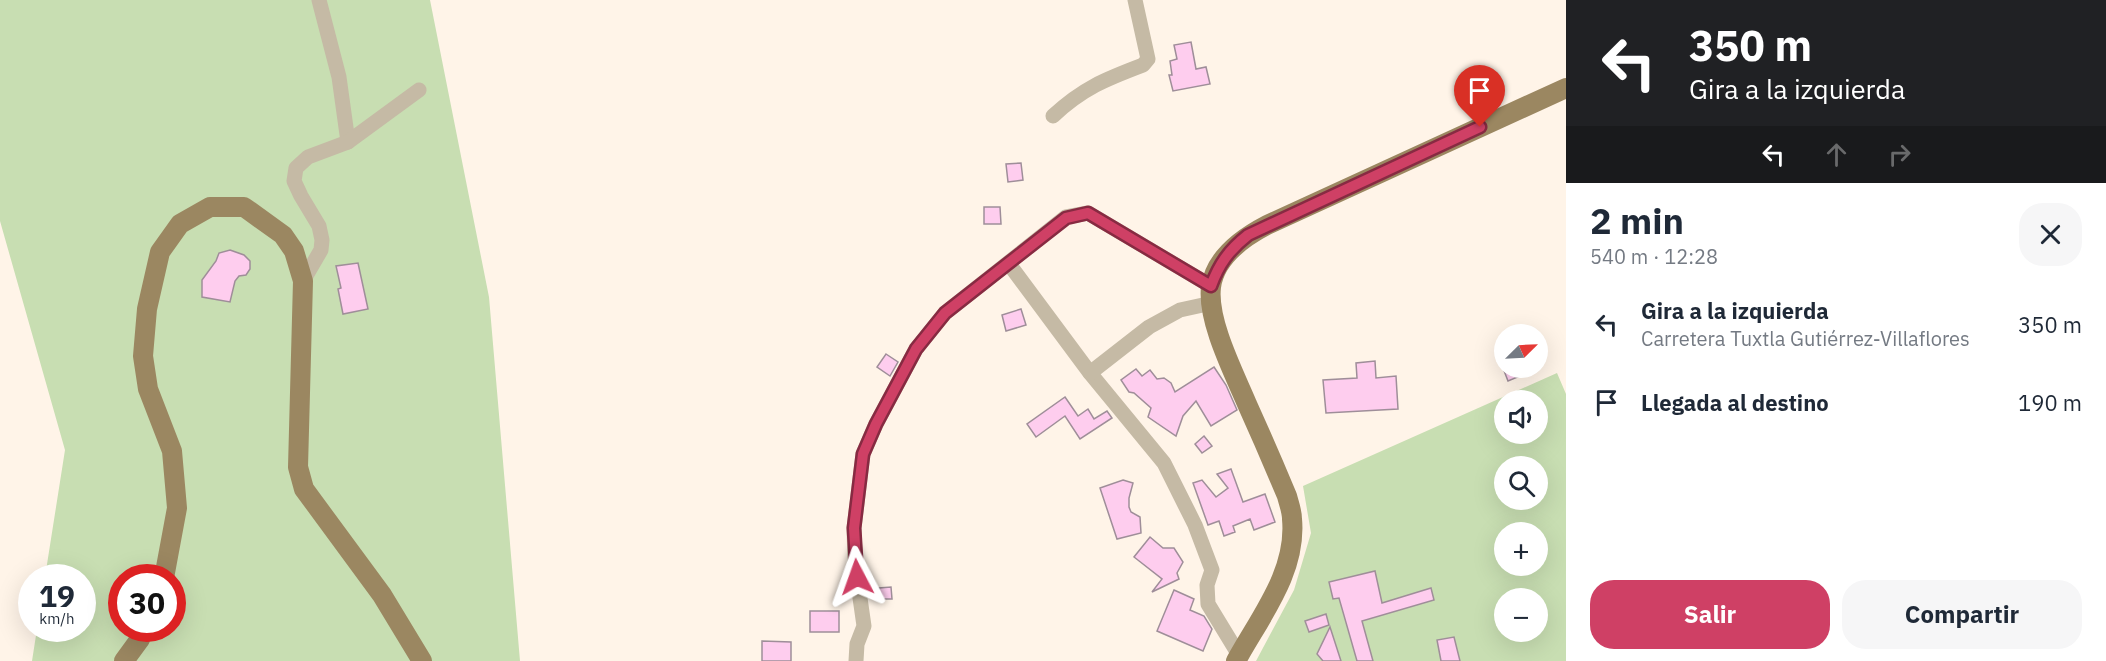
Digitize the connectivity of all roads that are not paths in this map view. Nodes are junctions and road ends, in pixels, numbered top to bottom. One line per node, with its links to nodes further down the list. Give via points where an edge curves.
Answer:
1 (320, 0): 6 (street, via 339,77)
2 (1135, 0): 5 (street, via 1148,59 1143,65 1091,86)
3 (1566, 88): 9 (main road, via 1248,235 1230,249 1217,271)
4 (418, 90): 6 (street)
5 (1053, 116)
6 (348, 142): 8 (street, via 308,157 296,168 294,181 320,226 322,240 321,250)
7 (1009, 264): 9 (street, via 1066,218 1088,213); 10 (street); 16 (street, via 945,313 916,349 863,454 854,528 864,626)
8 (303, 280): 11 (main road, via 294,251 283,234 244,207 210,207 180,224 160,252 147,309 143,356 148,389 172,451 177,508); 15 (main road, via 298,467 304,489 382,595)
9 (1212, 295): 10 (street, via 1149,327); 13 (main road, via 1214,318 1224,349 1287,496 1292,518 1286,570)
10 (1090, 374): 13 (street, via 1164,463 1212,570 1207,585 1208,604)
11 (167, 564)
12 (138, 642): 14 (main road)
13 (1238, 658)
14 (124, 661)
15 (422, 661)
16 (856, 661)

